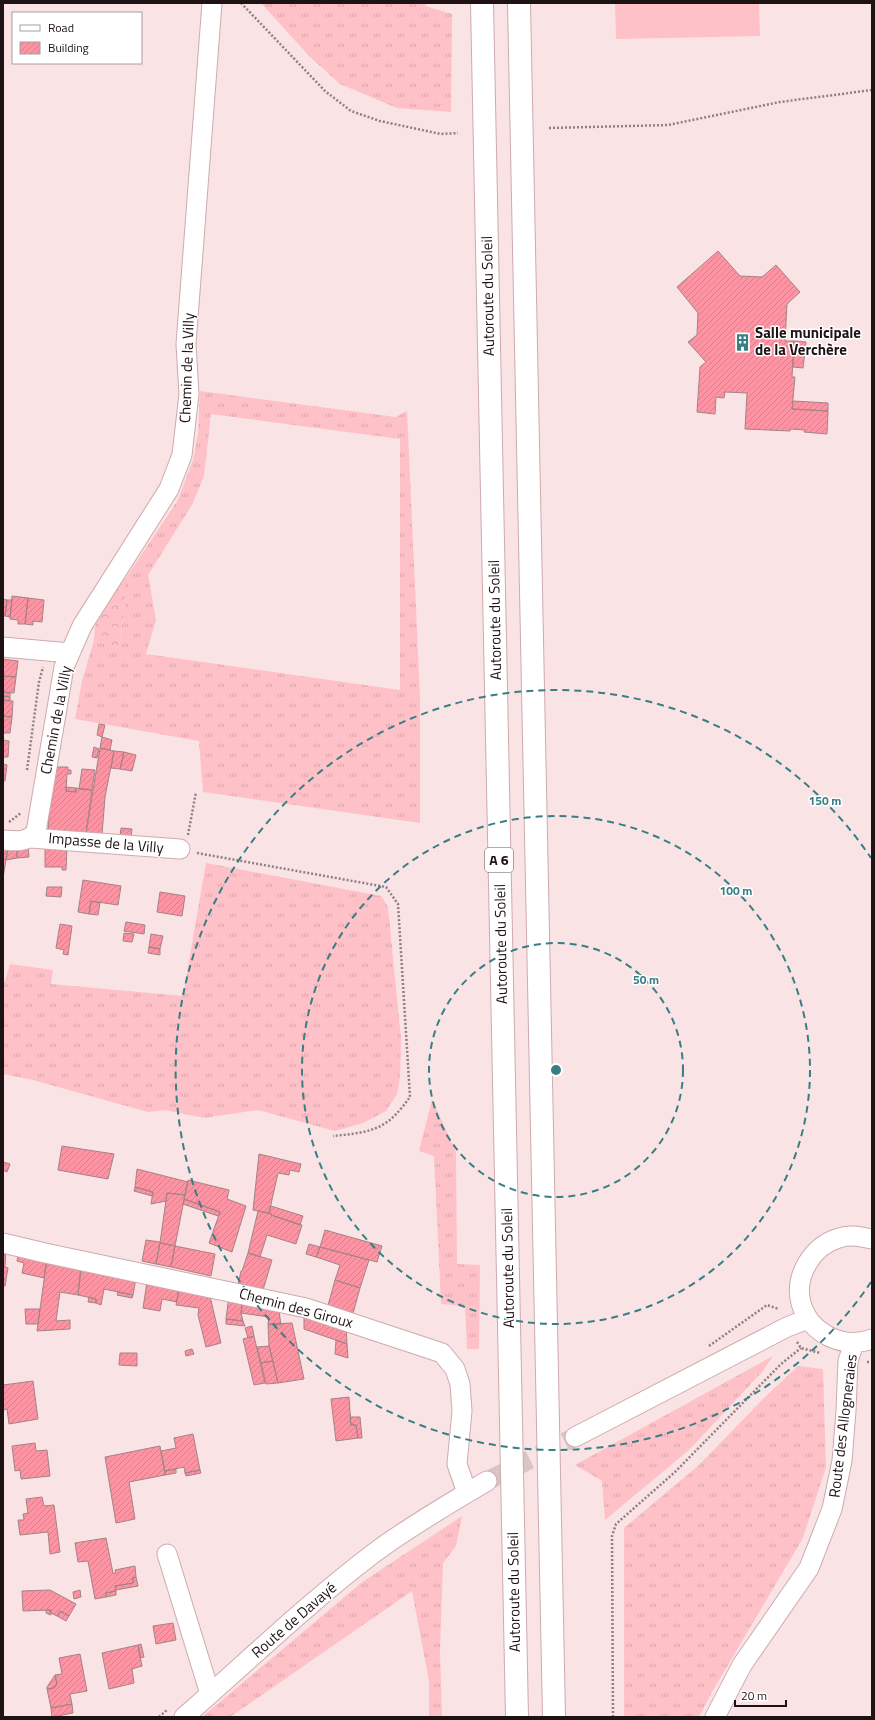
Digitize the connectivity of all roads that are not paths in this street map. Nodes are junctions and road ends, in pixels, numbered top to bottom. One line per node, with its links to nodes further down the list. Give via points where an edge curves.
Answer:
1 (212, 3): 5 (street, Chemin de la Villy, via 186,344 189,394 182,455 169,489 82,626)
2 (482, 3): 19 (highway, Autoroute du Soleil / A 6)
3 (519, 3): 20 (highway)
4 (3, 647): 5 (street)
5 (70, 653): 6 (street, Chemin de la Villy, via 64,667 36,832)
6 (31, 838): 7 (street, via 21,841); 8 (street, Impasse de la Villy)
7 (3, 840)
8 (180, 849)
9 (872, 1239): 11 (street, via 856,1236 839,1238 824,1244 811,1256 803,1270 800,1287 801,1303)
10 (3, 1243): 15 (street, Chemin des Giroux, via 306,1308 442,1353 455,1369 460,1384 462,1411 457,1464)
11 (808, 1318): 12 (street, via 820,1332 836,1340); 13 (street)
12 (863, 1341): 21 (street, Route des Allogneraies, via 848,1361 842,1461 832,1509 809,1568 742,1665)
13 (575, 1437)
14 (487, 1481): 15 (street, Route de Davayé)
15 (467, 1493): 17 (street, Route de Davayé, via 375,1552)
16 (167, 1554): 17 (street)
17 (210, 1694): 18 (street, Route de Davayé)
18 (184, 1717)
19 (517, 1717)
20 (554, 1717)
21 (715, 1717)

